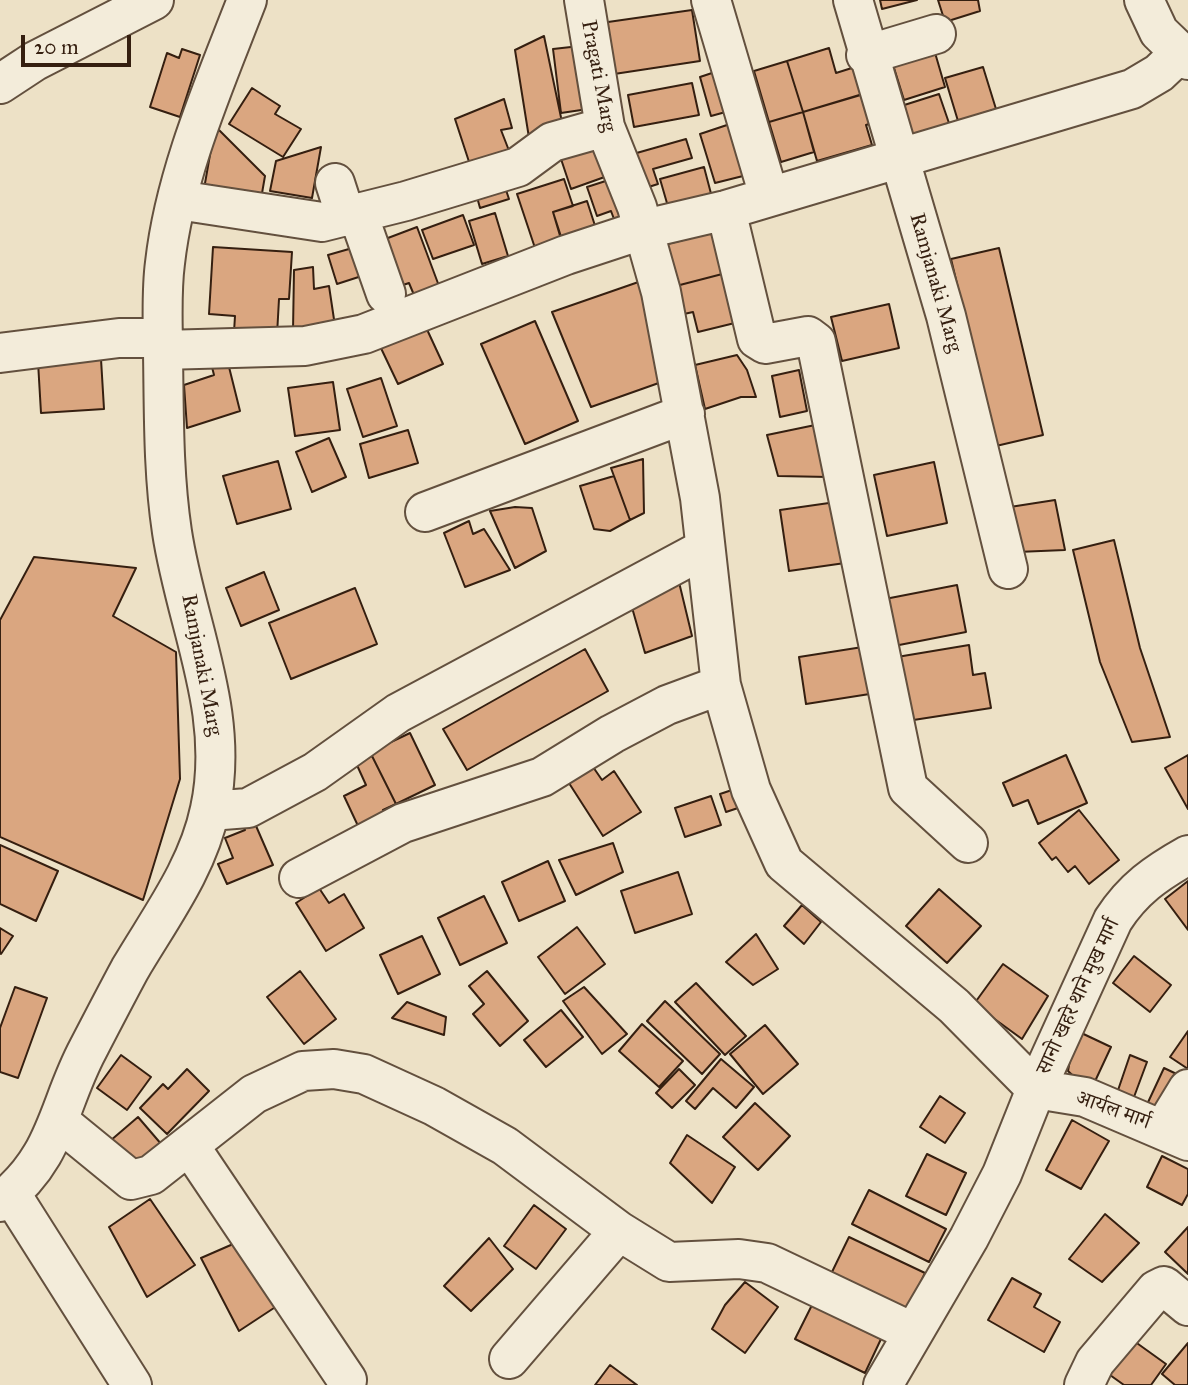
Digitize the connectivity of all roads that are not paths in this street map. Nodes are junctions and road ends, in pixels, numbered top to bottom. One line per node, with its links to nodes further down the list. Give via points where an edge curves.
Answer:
1 (154, 0): 10 (street, via 35,61)
2 (584, 0): 11 (street, Pragati Marg)
3 (711, 0): 13 (street)
4 (853, 0): 8 (street, Ramjanaki Marg)
5 (1144, 0): 9 (street, via 1159,32)
6 (240, 2): 14 (street, Ramjanaki Marg)
7 (936, 34): 8 (street)
8 (866, 55): 12 (street, Ramjanaki Marg)
9 (1183, 57): 12 (street, via 1132,89)
10 (0, 85)
11 (606, 127): 15 (street, via 552,142 518,167); 17 (street, Pragati Marg)
12 (900, 158): 13 (street); 24 (street, Ramjanaki Marg, via 946,316)
13 (769, 196): 16 (street)
14 (178, 200): 15 (street, via 322,222); 19 (street, Ramjanaki Marg, via 165,261)
15 (347, 205): 18 (street)
16 (726, 210): 17 (street); 27 (street, via 757,339 765,344 808,335 816,342 908,788)
17 (645, 229): 19 (street, via 365,334 305,346); 21 (street, Pragati Marg)
18 (386, 294)
19 (163, 344): 20 (street, via 119,338); 26 (street, Ramjanaki Marg, via 163,455 173,536 209,685 218,752)
20 (0, 353)
21 (685, 414): 22 (street); 23 (street, Pragati Marg)
22 (425, 512)
23 (704, 549): 25 (street, Pragati Marg); 26 (street, via 398,713 315,772 271,796 248,808)
24 (1008, 569)
25 (721, 685): 29 (street, via 667,705 542,778 403,823); 30 (street, Pragati Marg, via 751,790 784,863 954,1006)
26 (210, 811): 32 (street, Ramjanaki Marg, via 181,887 84,1057)
27 (968, 843)
28 (1188, 855): 30 (street, सानो खहरे थाने मुख मार्ग, via 1146,880 1113,920)
29 (299, 878)
30 (1036, 1089): 33 (street, आर्यल मार्ग, via 1084,1097); 38 (street, सानो खहरे थाने मुख मार्ग, via 997,1185)
31 (1188, 1089): 33 (street)
32 (60, 1122): 34 (street, via 131,1180 151,1175); 35 (street, Ramjanaki Marg, via 40,1162)
33 (1175, 1135)
34 (189, 1145): 36 (street, via 254,1094 303,1070 354,1072 434,1106 505,1146); 40 (street)
35 (5, 1198): 41 (street)
36 (619, 1231): 38 (street, via 669,1262 739,1259 767,1263); 39 (street)
37 (1188, 1306): 43 (street, via 1164,1286 1139,1306 1095,1362)
38 (912, 1332): 42 (street, सानो खहरे थाने मुख मार्ग)
39 (509, 1359)
40 (347, 1380)
41 (132, 1385)
42 (883, 1385)
43 (1084, 1385)

